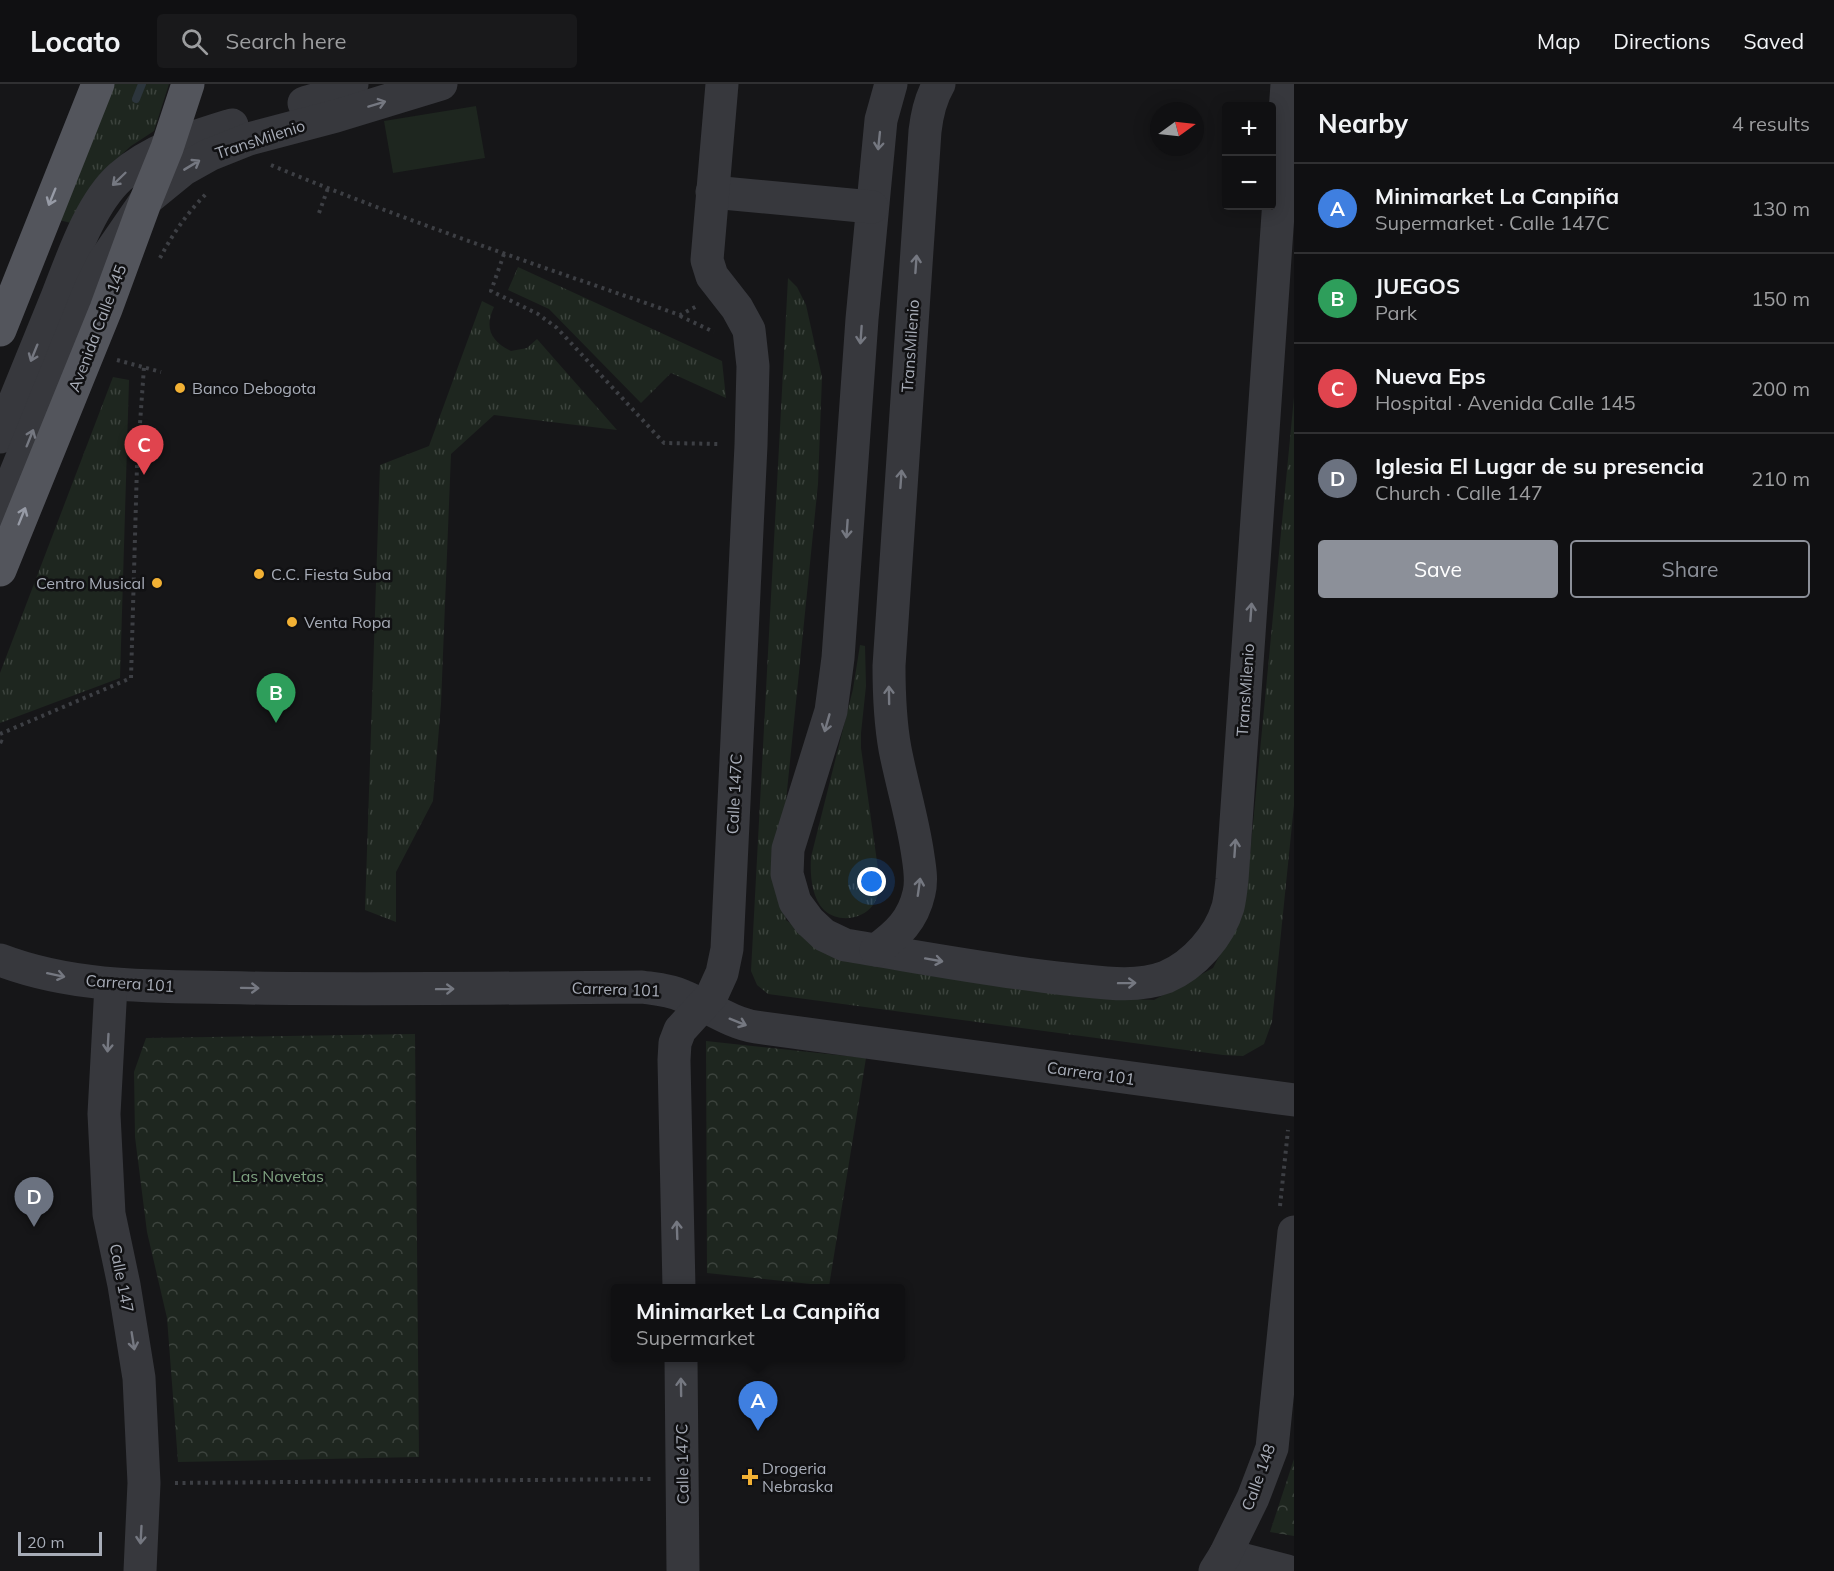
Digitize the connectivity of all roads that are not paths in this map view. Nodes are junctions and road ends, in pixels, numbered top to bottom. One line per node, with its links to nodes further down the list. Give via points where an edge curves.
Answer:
1 (98, 84): 13 (main road, one-way to 13)
2 (188, 84): 9 (main road, Avenida Calle 145)
3 (352, 84): 9 (street, TransMilenio, via 331,95)
4 (441, 84): 11 (street, TransMilenio, one-way to 4, via 184,169 249,139)
5 (722, 84): 10 (street)
6 (891, 84): 12 (street, TransMilenio, one-way to 12, via 881,120)
7 (939, 84): 17 (street, TransMilenio, one-way to 7, via 896,936 909,919 921,874 889,708 889,666 925,131 933,92)
8 (1287, 84): 17 (street, TransMilenio, one-way to 8, via 1029,975 1112,984 1142,983 1184,967 1202,952 1218,930 1232,880)
9 (167, 148): 11 (main road, Avenida Calle 145); 14 (street, TransMilenio, one-way to 14, via 118,178 94,210)
10 (712, 192): 12 (street); 20 (street, Calle 147C, via 707,260 712,276 749,330 753,366 727,950 722,973)
11 (146, 200): 15 (street, TransMilenio, one-way to 11, via 91,287); 16 (main road, Avenida Calle 145, one-way to 11)
12 (872, 207): 17 (street, TransMilenio, one-way to 17, via 834,690 788,849 787,874 795,902 824,934 845,945)
13 (0, 330)
14 (0, 437)
15 (0, 512)
16 (0, 570)
17 (876, 950)
18 (0, 960): 19 (street, Carrera 101, one-way to 19)
19 (111, 985): 20 (street, Carrera 101, one-way to 20, via 362,990 642,987 663,989); 26 (street, Calle 147, one-way to 26, via 104,1113 109,1214 139,1378 144,1483)
20 (703, 1005): 21 (street, Carrera 101, one-way to 21, via 756,1028); 23 (street, Calle 147C, one-way to 20, via 675,1043 680,1030)
21 (1294, 1100)
22 (1294, 1232): 25 (street, Calle 148, via 1272,1448 1254,1498)
23 (679, 1284)
24 (681, 1362): 27 (street, Calle 147C, one-way to 24)
25 (1220, 1563): 28 (street)
26 (140, 1571)
27 (683, 1571)
28 (1287, 1571)

